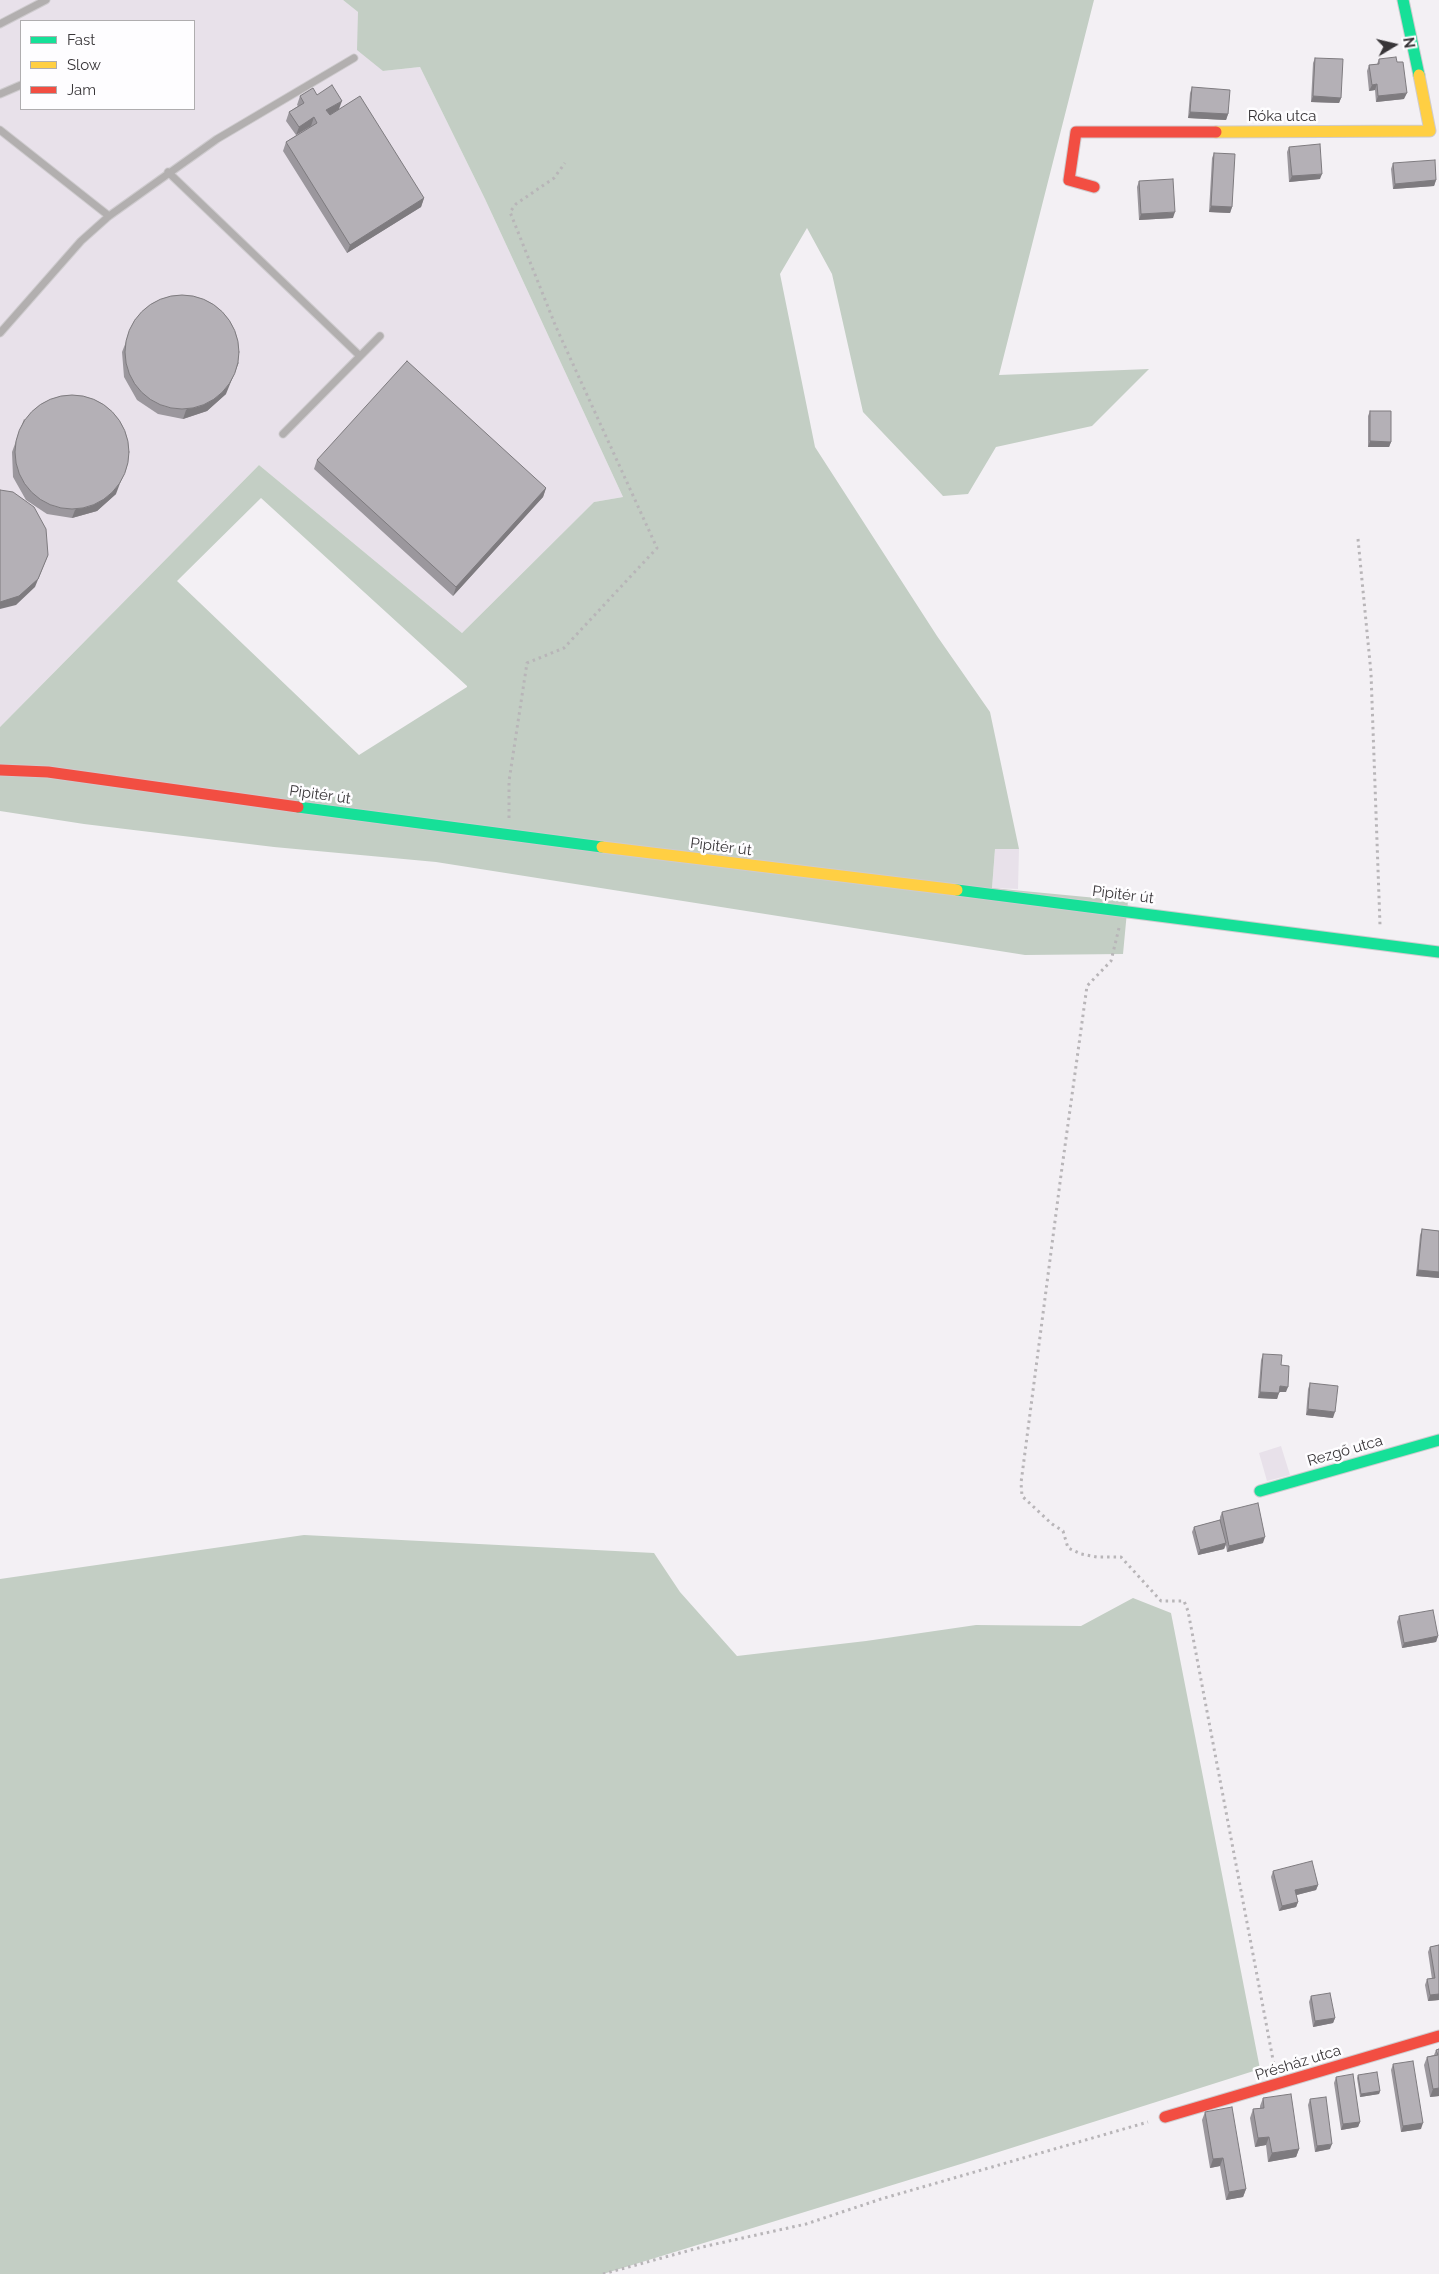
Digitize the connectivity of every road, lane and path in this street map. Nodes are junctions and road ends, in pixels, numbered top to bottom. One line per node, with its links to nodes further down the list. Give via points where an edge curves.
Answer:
1 (46, 0): 3 (lane)
2 (1403, 0): 10 (street, Róka utca, via 1430,131 1076,132 1069,180)
3 (0, 24)
4 (354, 58): 9 (lane, via 274,104)
5 (20, 85): 6 (lane)
6 (0, 94)
7 (0, 130): 11 (lane)
8 (565, 163): 19 (path, via 554,178 516,204 510,212 556,328 657,548 564,648 527,663 509,782)
9 (168, 172): 11 (lane); 15 (lane)
10 (1094, 187)
11 (109, 216): 12 (lane, via 80,241)
12 (3, 324): 13 (lane)
13 (0, 333)
14 (380, 336): 15 (lane)
15 (360, 356): 16 (lane)
16 (283, 434)
17 (1358, 539): 21 (path, via 1371,673)
18 (0, 770): 19 (street, Pipitér út, via 48,772)
19 (509, 836): 20 (street, Pipitér út)
20 (1124, 910): 21 (street, Pipitér út); 26 (path, via 1111,961 1087,986 1021,1483 1022,1496 1063,1531 1068,1548 1097,1557 1121,1557 1161,1601 1184,1602 1188,1611)
21 (1381, 944): 22 (street, Pipitér út)
22 (1439, 952)
23 (1439, 1440): 24 (street, Rezgő utca)
24 (1260, 1491)
25 (1439, 2036): 26 (street, Présház utca)
26 (1278, 2085): 27 (street, Présház utca)
27 (1166, 2117): 28 (path, via 881,2199 806,2224 702,2247)
28 (603, 2274)

